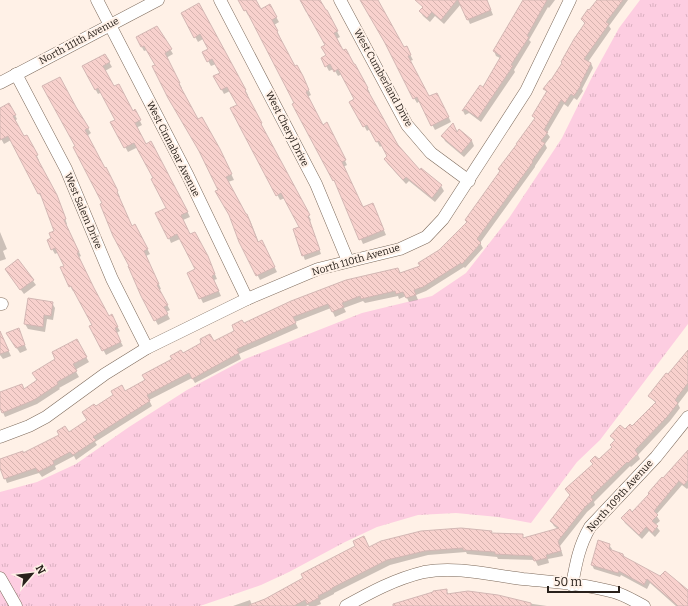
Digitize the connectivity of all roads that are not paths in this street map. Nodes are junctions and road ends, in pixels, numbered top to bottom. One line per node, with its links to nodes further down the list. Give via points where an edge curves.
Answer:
1 (97, 0): 6 (street, West Cinnabar Avenue)
2 (158, 0): 6 (street, North 111th Avenue)
3 (220, 0): 10 (street, West Cheryl Drive, via 316,184)
4 (340, 0): 9 (street, West Cumberland Drive, via 407,125 431,153)
5 (570, 0): 9 (street, North 110th Avenue, via 526,91)
6 (109, 25): 7 (street, North 111th Avenue); 11 (street, West Cinnabar Avenue, via 188,176)
7 (16, 74): 8 (street, North 111th Avenue); 12 (street, West Salem Drive, via 66,169 112,279)
8 (0, 82)
9 (469, 181): 10 (street, North 110th Avenue, via 443,219 426,237 400,249)
10 (348, 261): 11 (street, North 110th Avenue, via 318,269)
11 (247, 299): 12 (street, North 110th Avenue)
12 (147, 348): 14 (street, North 110th Avenue, via 105,374 46,417)
13 (688, 417): 16 (street, North 109th Avenue, via 656,457 590,527 582,540)
14 (0, 437)
15 (0, 578): 17 (street)
16 (572, 585): 18 (street, via 449,569 424,572 401,579); 19 (street, via 626,596)
17 (16, 606)
18 (346, 606)
19 (644, 606)

